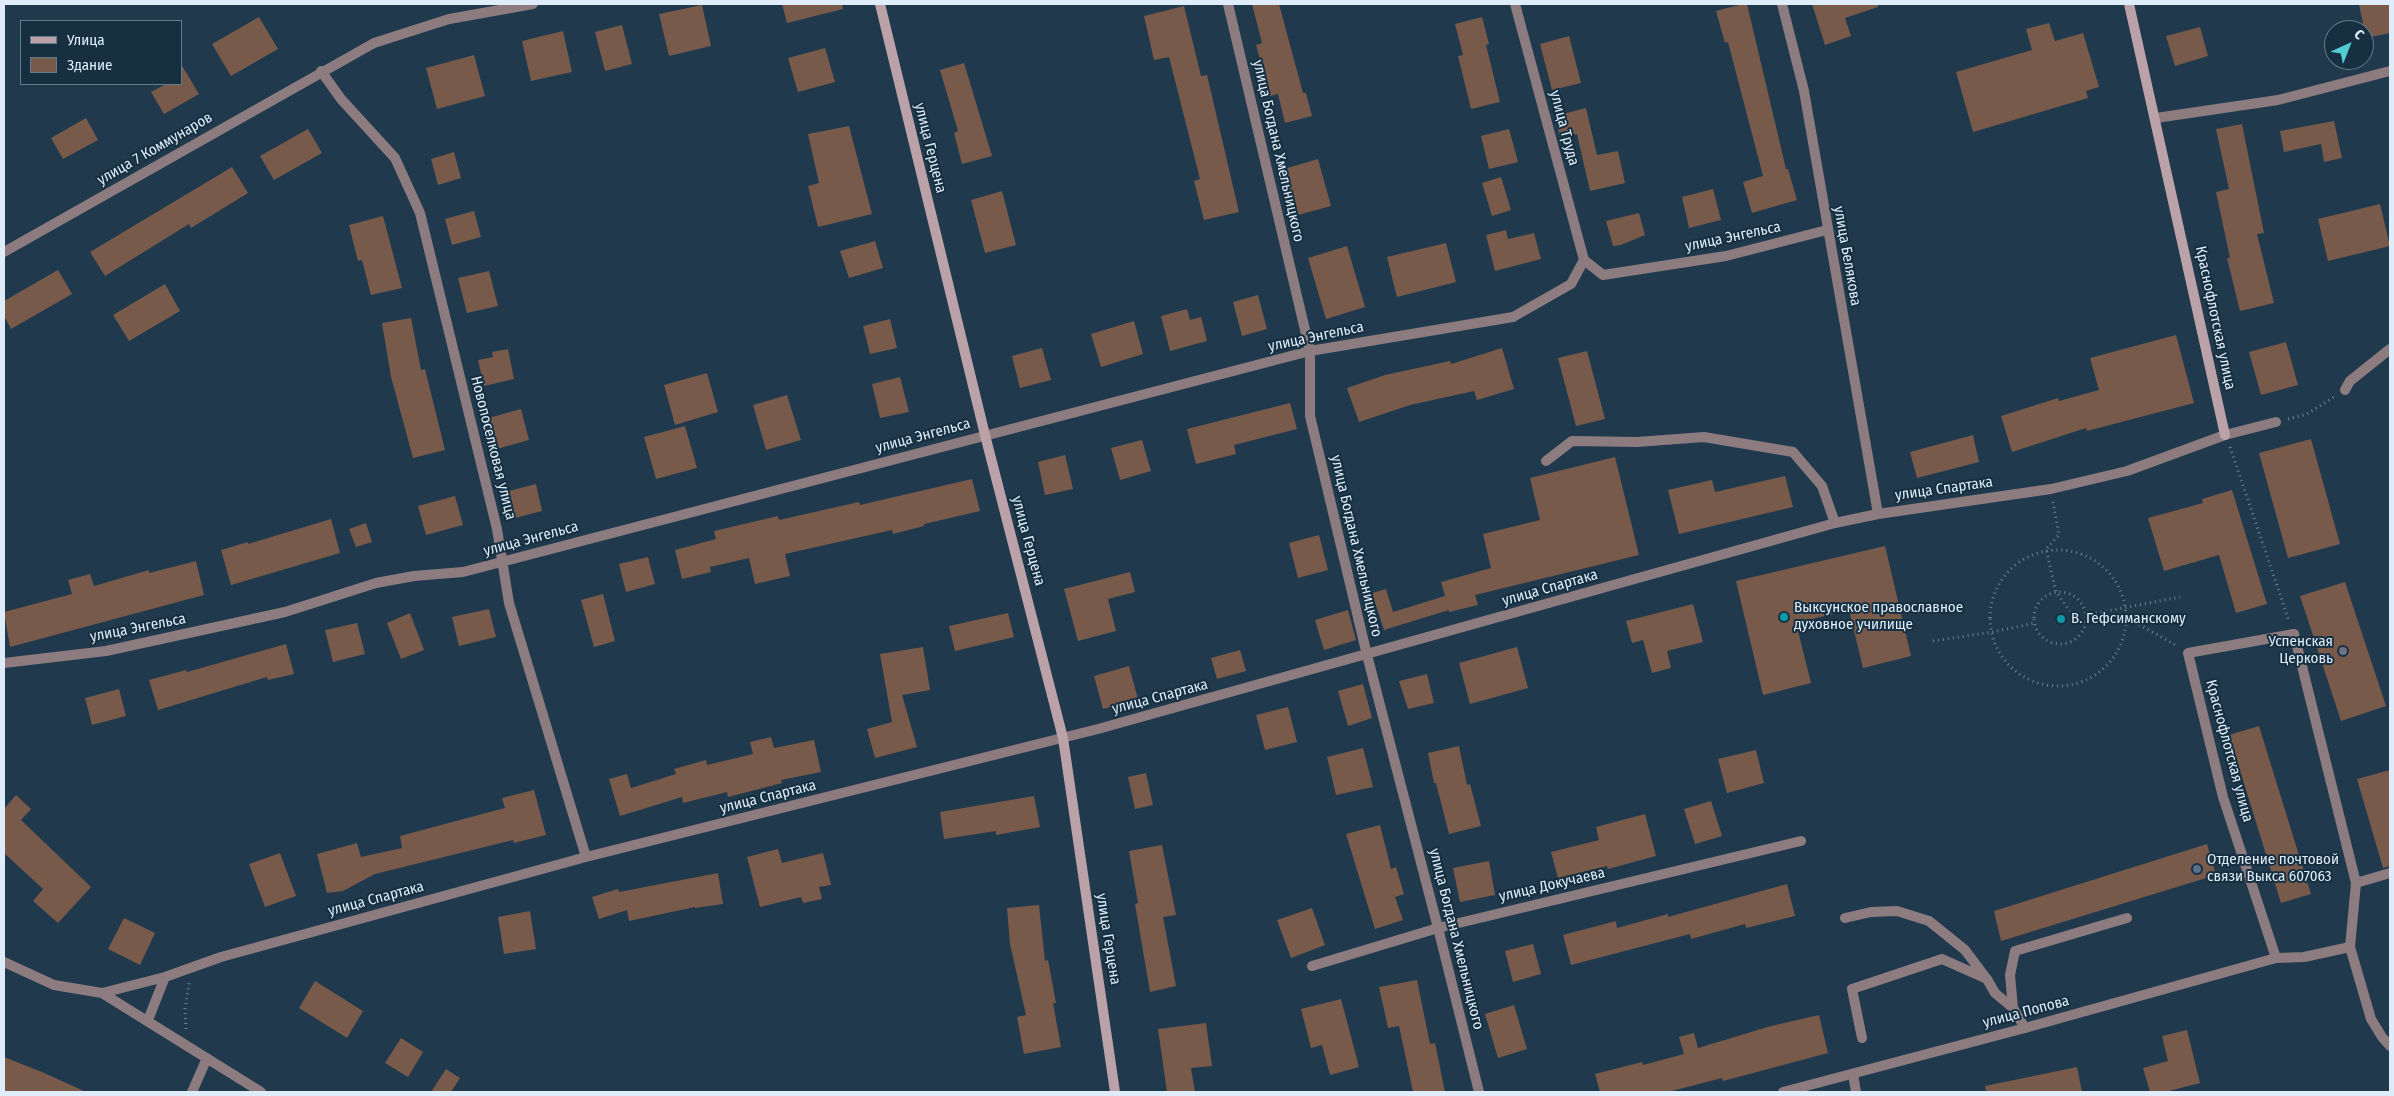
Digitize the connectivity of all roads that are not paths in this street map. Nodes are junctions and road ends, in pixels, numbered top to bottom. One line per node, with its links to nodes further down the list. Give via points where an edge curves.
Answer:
1 (533, 4): 7 (street, улица 7 Коммунаров, via 449,19 374,43)
2 (880, 4): 17 (street, улица Герцена)
3 (1228, 4): 14 (street, улица Богдана Хмельницкого)
4 (1515, 4): 12 (street, улица Труда)
5 (1782, 4): 10 (street, улица Белякова, via 1804,91)
6 (2129, 4): 9 (street, Краснофлотская улица)
7 (321, 72): 11 (street, улица 7 Коммунаров); 22 (street, Новопоселковая улица, via 395,158 420,214)
8 (2390, 72): 9 (street, via 2278,100)
9 (2156, 118): 18 (street, Краснофлотская улица)
10 (1827, 230): 12 (street, улица Энгельса, via 1726,256 1604,275); 20 (street, улица Белякова)
11 (4, 252)
12 (1584, 260): 14 (street, улица Энгельса, via 1571,284 1513,317)
13 (2390, 349): 15 (street, via 2350,381)
14 (1310, 351): 17 (street, улица Энгельса); 23 (street, улица Богдана Хмельницкого, via 1310,416)
15 (2345, 390)
16 (2276, 422): 18 (street, улица Спартака)
17 (985, 435): 22 (street, улица Энгельса); 25 (street, улица Герцена)
18 (2226, 435): 20 (street, улица Спартака, via 2127,471 2051,489)
19 (1546, 462): 21 (street, via 1572,441 1637,442 1704,437 1793,452 1822,486)
20 (1878, 514): 21 (street, улица Спартака)
21 (1835, 523): 23 (street, улица Спартака)
22 (504, 561): 24 (street, улица Энгельса, via 463,572 376,583 285,612 106,651); 27 (street, Новопоселковая улица, via 510,603)
23 (1367, 655): 25 (street, улица Спартака); 32 (street, улица Богдана Хмельницкого)
24 (4, 663)
25 (1063, 738): 27 (street, улица Спартака); 49 (street, улица Герцена)
26 (1801, 842): 32 (street, улица Докучаева)
27 (586, 857): 37 (street, улица Спартака, via 195,965)
28 (2390, 873): 29 (street)
29 (2356, 883): 33 (street); 34 (street, Краснофлотская улица, via 2294,634 2188,653 2223,797)
30 (1845, 918): 38 (street, via 1897,911 1929,921 1965,950)
31 (2127, 918): 40 (street, via 2016,951 2010,975)
32 (1438, 928): 36 (street, улица Докучаева); 50 (street, улица Богдана Хмельницкого)
33 (2350, 947): 34 (street, улица Попова, via 2304,957); 44 (street, via 2371,1019)
34 (2276, 958): 42 (street, улица Попова)
35 (4, 962): 39 (street, via 54,985)
36 (1312, 966)
37 (164, 977): 39 (street, улица Спартака); 41 (street)
38 (1987, 978): 40 (street, via 1995,993); 43 (street, via 1942,959 1852,989)
39 (102, 993): 41 (street)
40 (2014, 1008): 42 (street)
41 (148, 1020): 45 (street)
42 (2025, 1028): 46 (street, улица Попова)
43 (1862, 1038)
44 (2390, 1046)
45 (207, 1058): 47 (street); 48 (street)
46 (1853, 1074): 51 (street, улица Попова); 52 (street)
47 (192, 1092)
48 (261, 1092)
49 (1115, 1092)
50 (1479, 1092)
51 (1783, 1092)
52 (1856, 1092)

